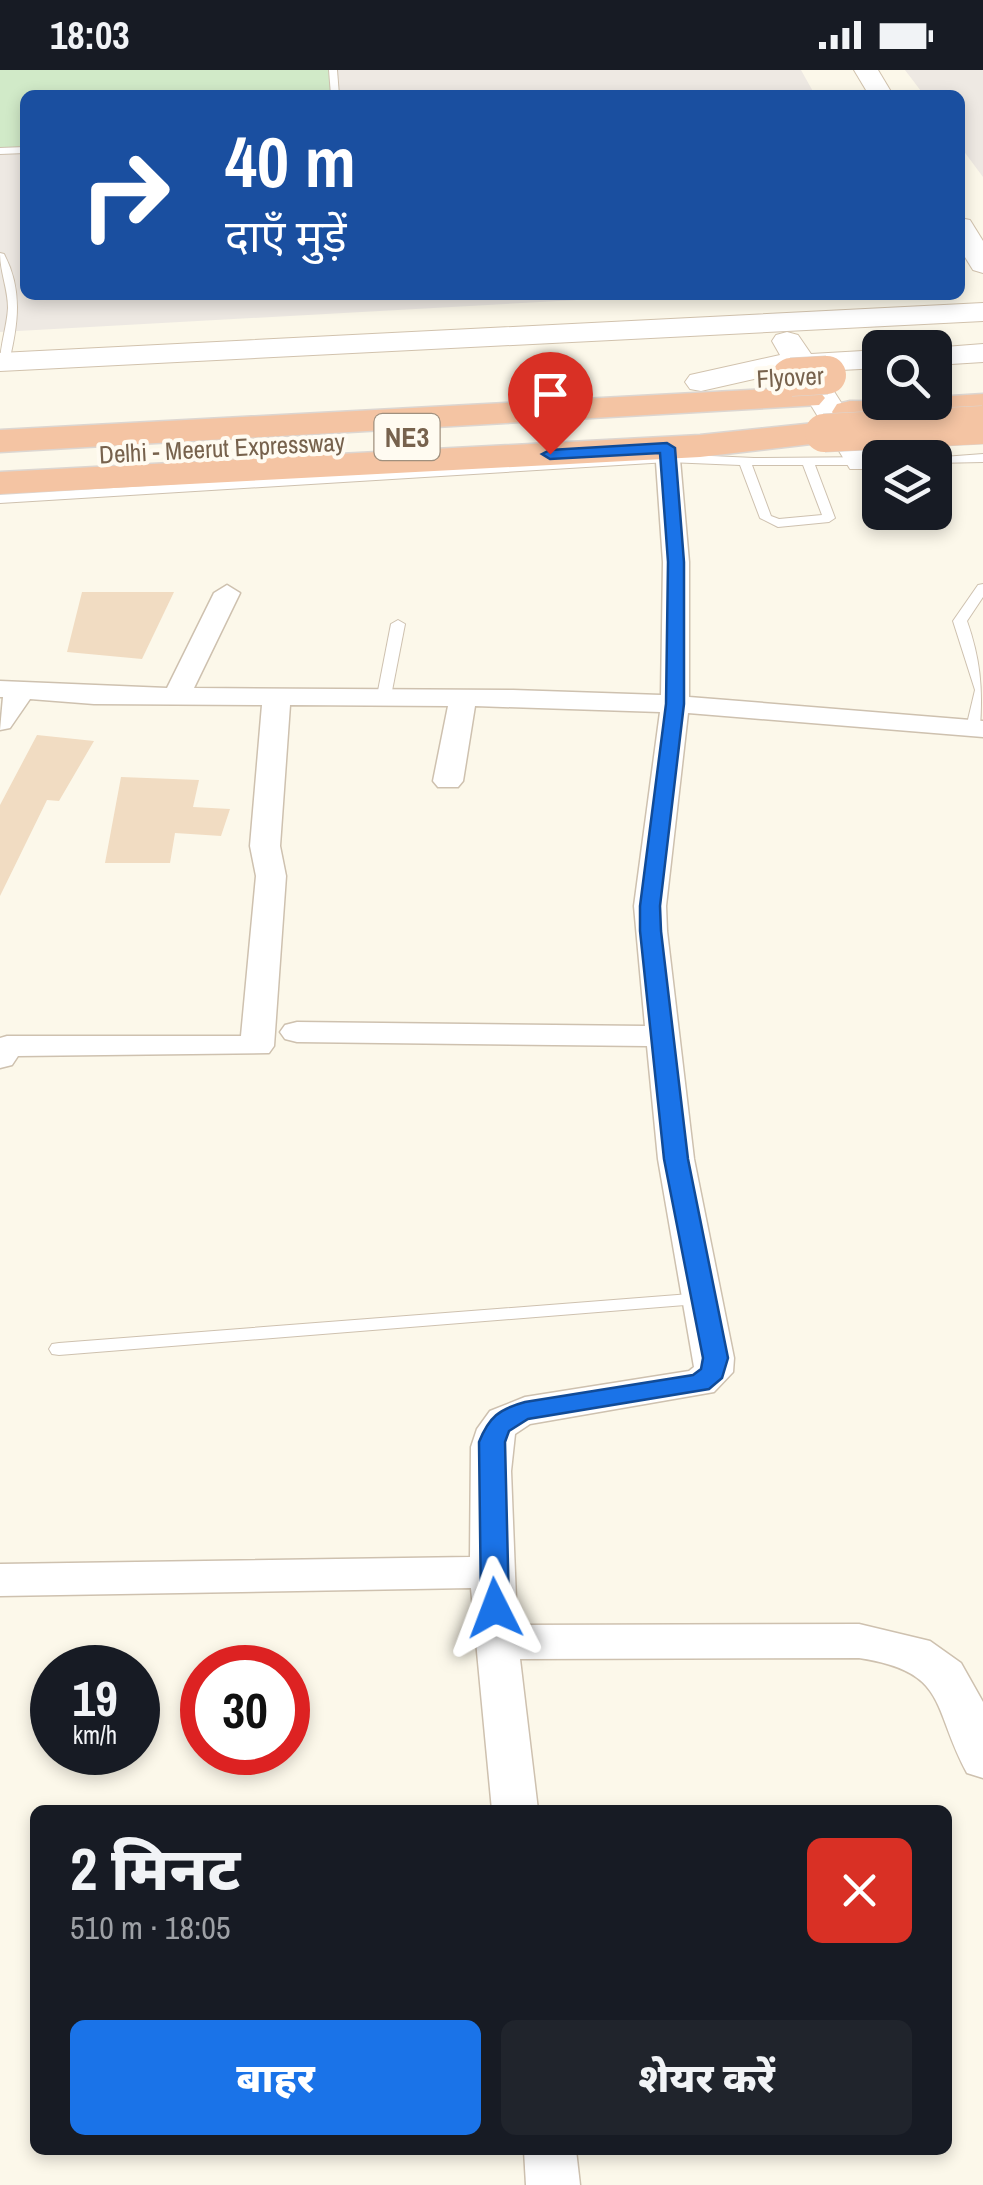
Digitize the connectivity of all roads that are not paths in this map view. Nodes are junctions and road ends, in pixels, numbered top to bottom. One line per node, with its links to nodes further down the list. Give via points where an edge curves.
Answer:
1 (965, 234): 3 (main road)
2 (0, 256): 8 (lane, via 15,310)
3 (983, 264)
4 (972, 304): 5 (main road)
5 (777, 324): 8 (main road); 17 (main road)
6 (983, 353): 7 (main road)
7 (952, 355)
8 (2, 362)
9 (983, 367): 10 (highway)
10 (952, 369)
11 (862, 379): 17 (main road)
12 (862, 388): 17 (highway, Flyover, bridge)
13 (983, 388): 14 (highway)
14 (952, 390)
15 (983, 405): 17 (highway, Delhi - Meerut Expressway / NE3)
16 (0, 417): 17 (highway, Flyover, via 701,382)
17 (829, 417): 18 (highway, Flyover, bridge); 19 (main road); 20 (highway, Delhi - Meerut Expressway / NE3); 21 (highway); 24 (highway, Delhi - Meerut Expressway / NE3); 25 (lane); 25 (lane, via 829,518 766,518)
18 (983, 425)
19 (983, 438)
20 (0, 441)
21 (668, 453): 25 (lane); 26 (highway); 27 (lane); 36 (street)
22 (983, 458): 23 (lane)
23 (952, 459)
24 (0, 460)
25 (745, 462)
26 (0, 483)
27 (0, 499)
28 (983, 588): 38 (lane, via 960,621 980,677)
29 (227, 593): 32 (street)
30 (398, 624): 34 (lane)
31 (10, 691): 32 (street); 37 (street)
32 (177, 696): 33 (street)
33 (277, 696): 34 (street); 42 (street, via 257,1046 7,1046)
34 (384, 696): 35 (street)
35 (463, 698): 36 (street); 39 (street)
36 (675, 704): 38 (street); 41 (street, via 650,906)
37 (0, 722)
38 (978, 728)
39 (448, 781)
40 (297, 1032): 41 (street)
41 (662, 1036): 43 (street, via 676,1159)
42 (0, 1058)
43 (704, 1299): 44 (lane); 45 (street, via 716,1358 713,1372 700,1383 525,1411 498,1426 492,1442)
44 (60, 1349)
45 (493, 1572): 46 (street); 47 (street)
46 (0, 1580)
47 (498, 1642): 48 (street, via 898,1645 937,1664 952,1680); 49 (street)
48 (983, 1760)
49 (514, 1805)
50 (551, 2155): 51 (street)
51 (554, 2185)

